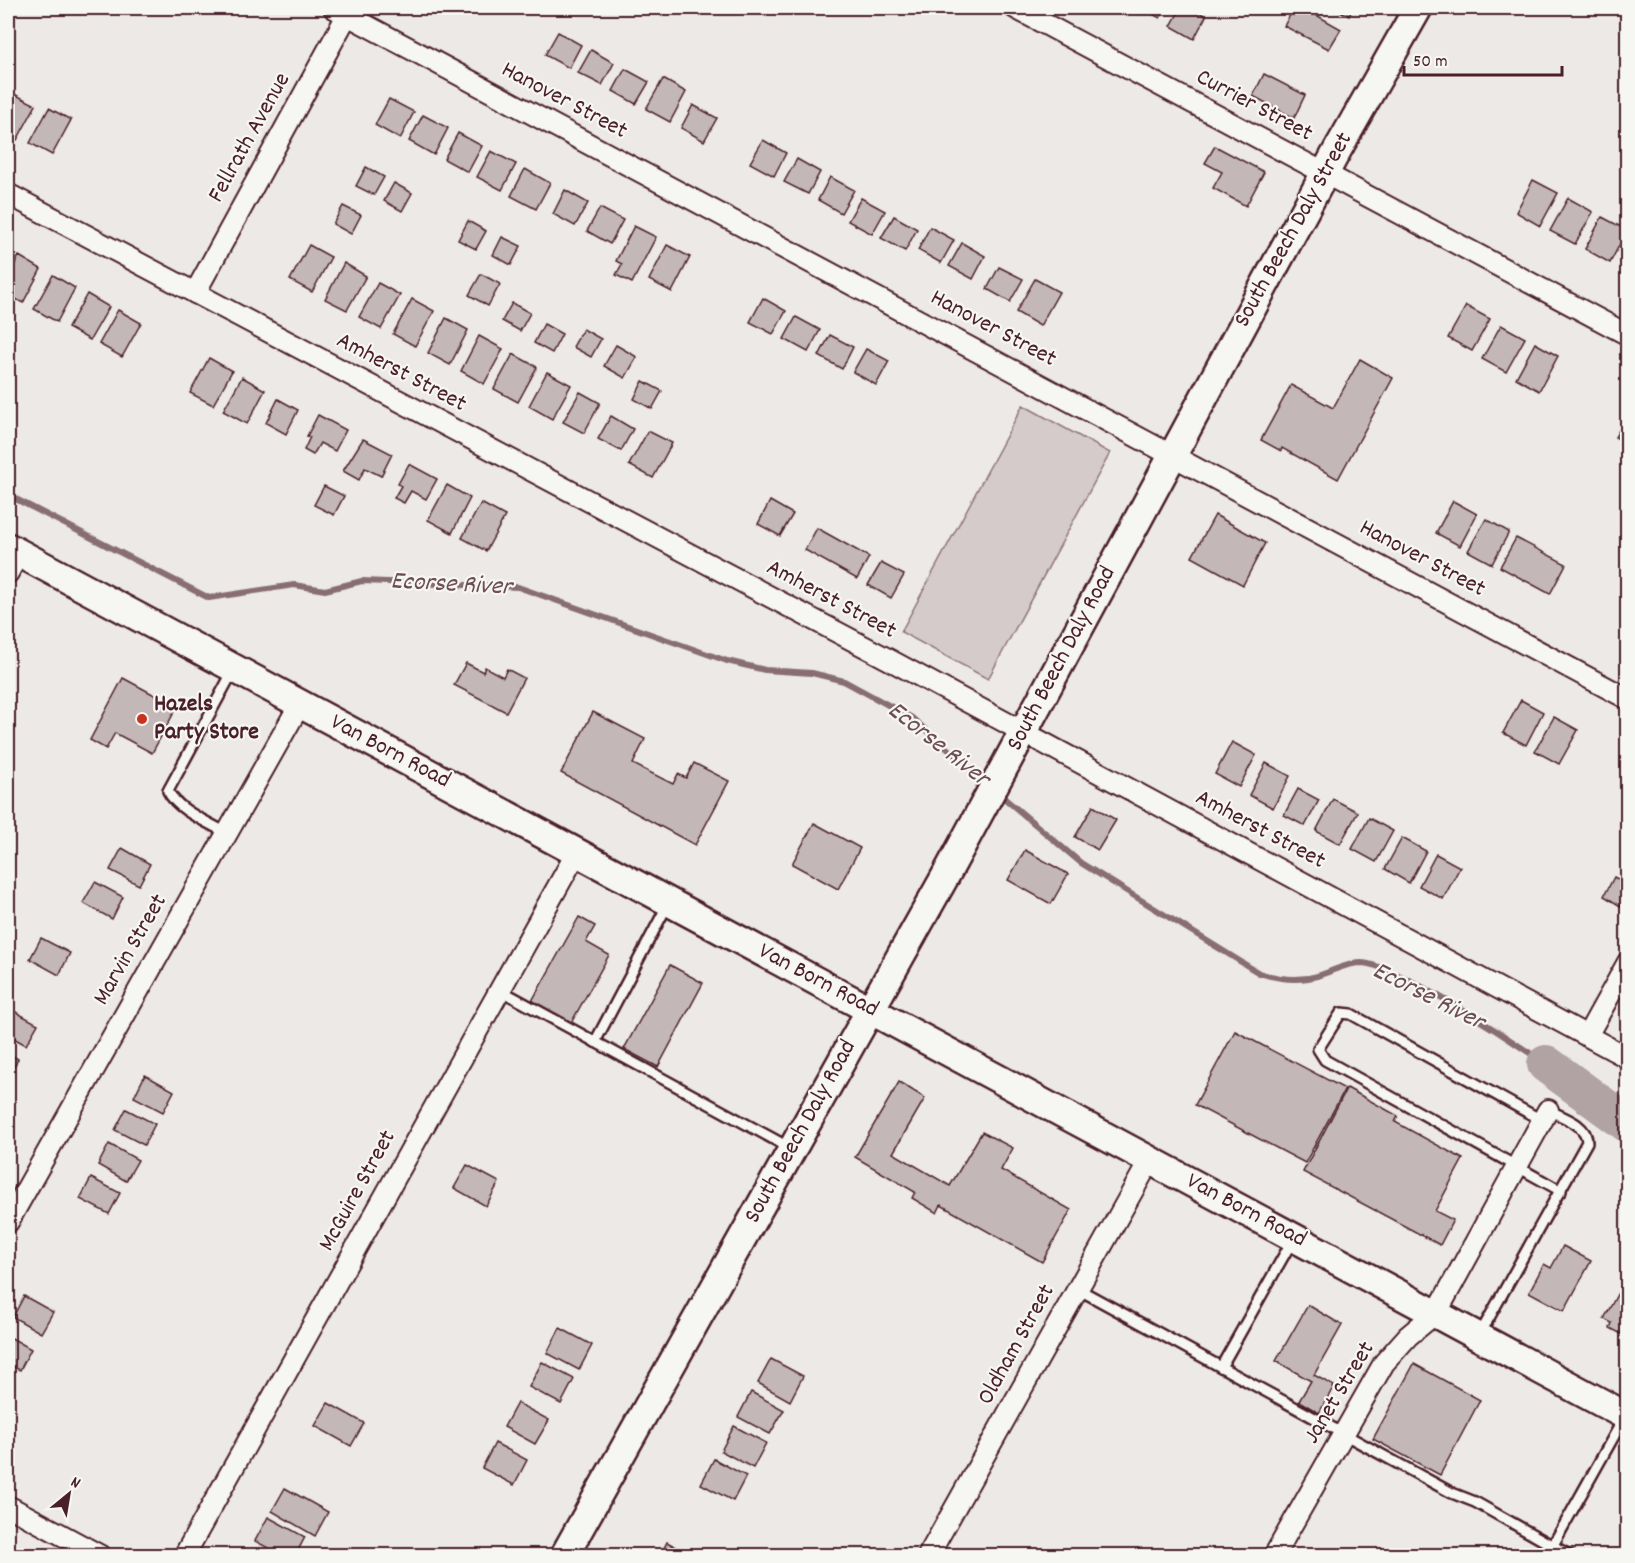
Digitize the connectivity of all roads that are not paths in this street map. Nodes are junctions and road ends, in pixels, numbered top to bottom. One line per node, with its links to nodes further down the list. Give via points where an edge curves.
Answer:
1 (1015, 8): 4 (street, Currier Street)
2 (1418, 8): 4 (main road, South Beech Daly Street)
3 (344, 10): 6 (street, Fellrath Avenue); 8 (street, Hanover Street)
4 (1326, 172): 7 (street, Currier Street); 8 (main road, South Beech Daly Street)
5 (8, 194): 6 (street, Amherst Street)
6 (195, 293): 13 (street, Amherst Street)
7 (1628, 335)
8 (1173, 453): 11 (street, Hanover Street); 13 (main road, South Beech Daly Road)
9 (11, 558): 10 (main road, Van Born Road)
10 (234, 669): 12 (main road, Van Born Road); 14 (lane, via 168,791 188,811)
11 (1628, 699)
12 (300, 704): 14 (street, Marvin Street); 15 (main road, Van Born Road)
13 (1022, 732): 19 (main road, South Beech Daly Road); 20 (street, Amherst Street)
14 (226, 833): 28 (street, Marvin Street)
15 (577, 852): 16 (main road, Van Born Road); 18 (street, McGuire Street)
16 (670, 901): 19 (main road, Van Born Road); 21 (lane)
17 (1628, 962): 20 (street)
18 (500, 990): 21 (lane); 39 (street, McGuire Street)
19 (870, 1009): 24 (main road, South Beech Daly Road); 25 (main road, Van Born Road)
20 (1587, 1036): 22 (street, Amherst Street)
21 (595, 1042): 24 (lane)
22 (1628, 1058)
23 (1546, 1116): 26 (street, Janet Street); 26 (lane, via 1351,1014 1341,1013 1318,1049 1325,1060); 27 (lane, via 1587,1134 1587,1142)
24 (792, 1149): 40 (main road, South Beech Daly Road)
25 (1150, 1160): 29 (main road, Van Born Road); 30 (street, Oldham Street)
26 (1517, 1168): 27 (lane); 31 (street, Janet Street)
27 (1561, 1191): 32 (lane)
28 (8, 1221)
29 (1294, 1236): 31 (main road, Van Born Road); 33 (lane)
30 (1078, 1289): 33 (lane); 41 (street, Oldham Street)
31 (1437, 1312): 32 (main road, Van Born Road); 35 (street, Janet Street, via 1384,1363)
32 (1479, 1336): 34 (main road, Van Born Road)
33 (1221, 1367): 35 (lane)
34 (1626, 1416): 37 (lane)
35 (1344, 1434): 37 (lane); 42 (street, Janet Street)
36 (8, 1506): 38 (street)
37 (1553, 1545): 43 (lane)
38 (101, 1556)
39 (184, 1556)
40 (564, 1556)
41 (928, 1556)
42 (1274, 1556)
43 (1571, 1556)

